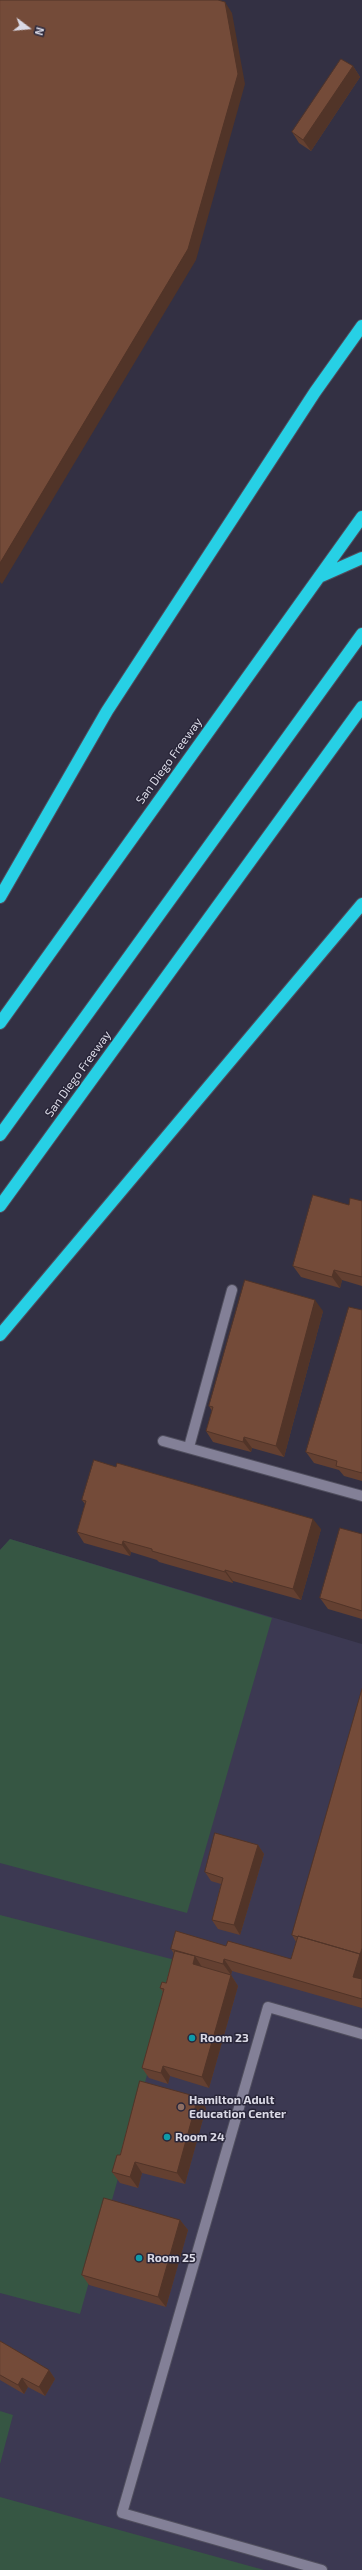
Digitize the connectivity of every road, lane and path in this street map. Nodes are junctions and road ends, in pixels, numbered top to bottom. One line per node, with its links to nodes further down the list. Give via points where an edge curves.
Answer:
1 (362, 326): 7 (highway, via 315,392 107,711)
2 (362, 517): 4 (highway, San Diego Freeway)
3 (362, 558): 4 (highway)
4 (318, 578): 9 (highway, San Diego Freeway)
5 (362, 634): 10 (highway)
6 (362, 707): 11 (highway, San Diego Freeway)
7 (0, 898)
8 (362, 904): 13 (highway)
9 (0, 1023)
10 (0, 1135)
11 (0, 1206)
12 (232, 1290): 15 (street)
13 (0, 1335)
14 (163, 1440): 15 (street)
15 (189, 1448): 16 (street)
16 (362, 1496)
17 (362, 2034): 18 (street, via 268,2007 122,2513)
18 (322, 2570)

